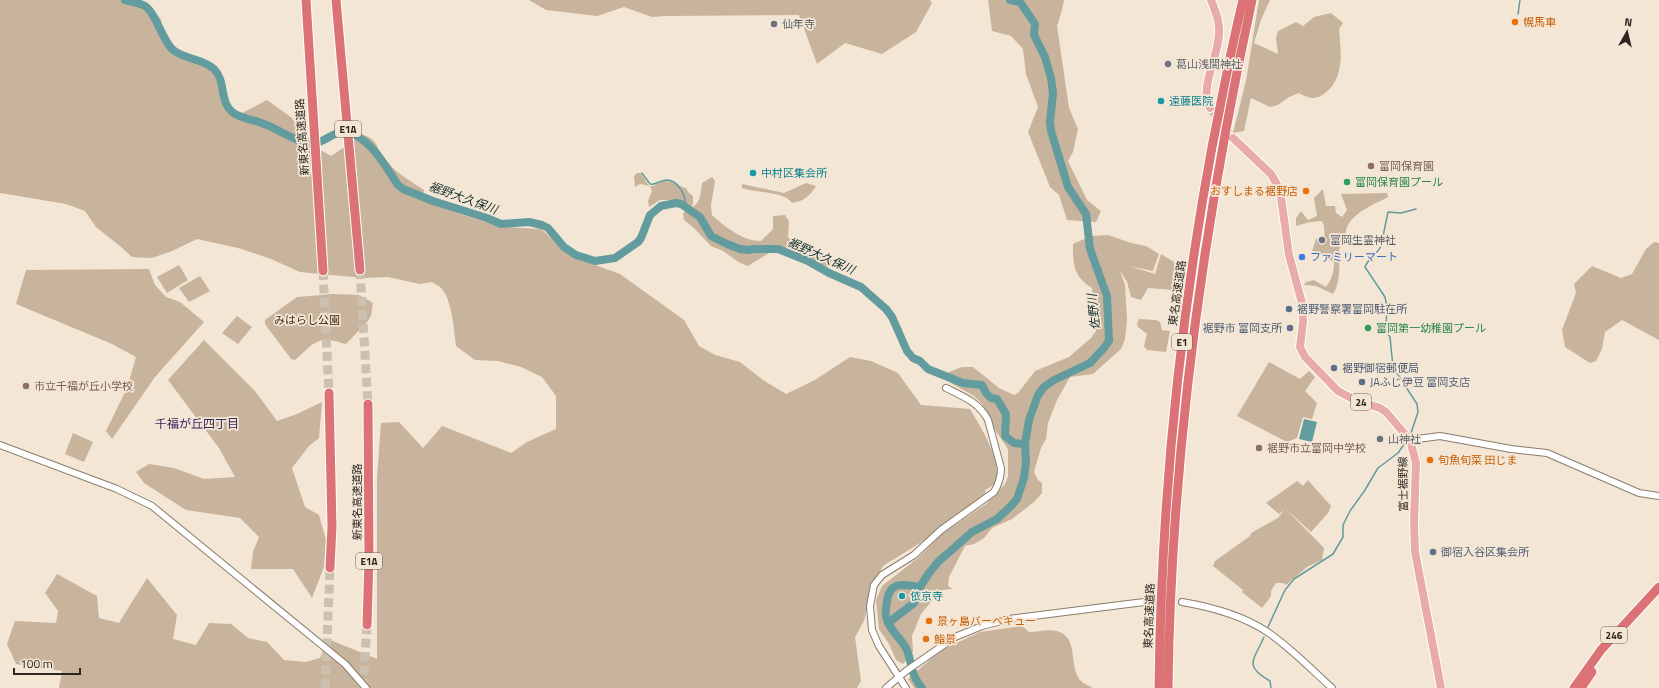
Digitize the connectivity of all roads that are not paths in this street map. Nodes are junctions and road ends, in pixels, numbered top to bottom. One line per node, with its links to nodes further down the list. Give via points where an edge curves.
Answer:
1 (306, 0): 9 (highway, 新東名高速道路)
2 (336, 0): 8 (highway, E1A)
3 (1211, 0): 6 (main road, via 1218,16 1219,35 1208,84)
4 (1243, 0): 26 (highway, 東名高速道路 / E1, via 1224,83 1201,212 1179,365 1164,531)
5 (1252, 0): 27 (highway, 東名高速道路 / E1, via 1217,176 1189,366 1176,514)
6 (1210, 108)
7 (1233, 138): 13 (main road, 富士裾野線 / 24, via 1271,174 1280,190 1289,255 1302,304 1300,347 1304,357 1338,391 1386,412)
8 (360, 270)
9 (323, 271)
10 (946, 388): 22 (street, via 972,401 984,413 1001,468 1000,480 994,492 941,530 914,555 882,575 874,585 870,606 872,630 879,646)
11 (329, 393): 16 (highway, via 332,526)
12 (368, 404): 21 (highway, 新東名高速道路 / E1A, via 370,497)
13 (1410, 440): 15 (street, via 1440,436 1547,453 1639,493); 29 (main road, 富士裾野線 / 24, via 1416,463 1415,550)
14 (0, 445): 23 (street, via 117,489 152,506 340,660)
15 (1659, 496)
16 (330, 568)
17 (1659, 587): 30 (highway, 246, via 1600,650)
18 (1659, 596): 31 (highway, 246, via 1605,654)
19 (1152, 601): 22 (street, via 996,622 955,638)
20 (1182, 602): 28 (street, via 1222,611 1256,625 1290,649)
21 (367, 625)
22 (900, 676): 24 (street); 25 (street)
23 (366, 688)
24 (886, 688)
25 (906, 688)
26 (1159, 688)
27 (1168, 688)
28 (1332, 688)
29 (1441, 688)
30 (1574, 688)
31 (1581, 688)

